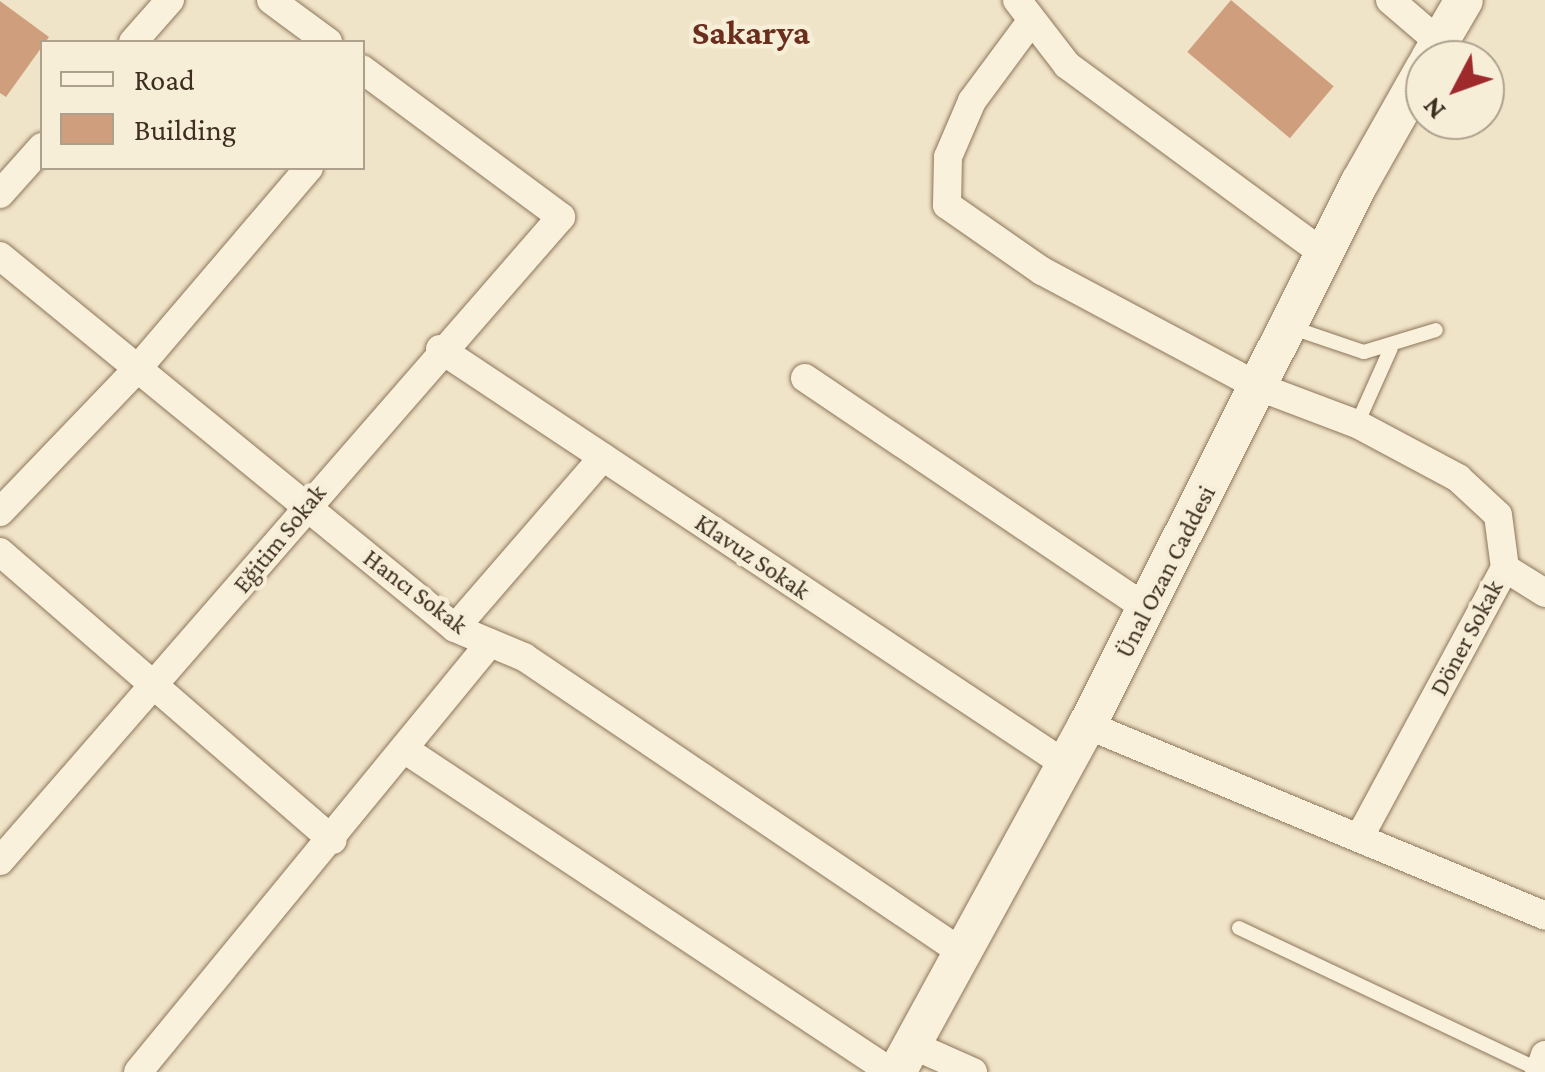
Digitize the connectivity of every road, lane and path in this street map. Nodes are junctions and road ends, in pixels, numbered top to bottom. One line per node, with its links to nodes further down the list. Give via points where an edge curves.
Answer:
1 (170, 0): 6 (street)
2 (1390, 0): 8 (street)
3 (1464, 0): 9 (main road, Ünal Ozan Caddesi)
4 (280, 3): 7 (street)
5 (1023, 12): 16 (street, via 1067,65); 24 (street, Döner Sokak, via 948,157 947,205 964,223 1042,271)
6 (135, 40)
7 (326, 40)
8 (1419, 40)
9 (1440, 40)
10 (368, 84): 21 (street, Eğitim Sokak, via 560,217)
11 (1405, 104): 16 (main road, Ünal Ozan Caddesi)
12 (40, 148): 13 (street)
13 (11, 164): 15 (street)
14 (307, 170): 22 (street)
15 (0, 194)
16 (1324, 254): 18 (main road, Ünal Ozan Caddesi)
17 (0, 256): 22 (street, Hancı Sokak)
18 (1289, 327): 20 (lane, via 1352,351); 24 (main road, Ünal Ozan Caddesi)
19 (1436, 330): 20 (lane)
20 (1391, 348): 25 (lane)
21 (440, 349): 26 (street, Klavuz Sokak); 27 (street, Eğitim Sokak)
22 (138, 368): 27 (street, Hancı Sokak); 28 (street)
23 (804, 378): 32 (street)
24 (1260, 387): 25 (street, Döner Sokak); 32 (main road, Ünal Ozan Caddesi)
25 (1357, 424): 30 (street, Döner Sokak, via 1458,478 1484,500 1503,530)
26 (603, 457): 33 (street); 38 (street, Klavuz Sokak)
27 (306, 507): 33 (street, Hancı Sokak); 35 (street, Eğitim Sokak)
28 (0, 512)
29 (0, 552): 35 (street)
30 (1505, 568): 31 (street); 39 (street, Döner Sokak)
31 (1545, 593)
32 (1148, 609): 36 (main road, Ünal Ozan Caddesi)
33 (455, 628): 34 (street, Hancı Sokak)
34 (490, 643): 37 (street); 44 (street, Hancı Sokak, via 524,657)
35 (156, 688): 40 (street); 41 (street, Eğitim Sokak)
36 (1087, 724): 38 (main road, Ünal Ozan Caddesi); 39 (street)
37 (408, 751): 40 (street); 45 (street)
38 (1065, 764): 44 (main road, Ünal Ozan Caddesi)
39 (1359, 838): 42 (street)
40 (332, 840): 47 (street)
41 (0, 861)
42 (1545, 916)
43 (1240, 928): 46 (lane)
44 (960, 950): 45 (main road, Ünal Ozan Caddesi)
45 (899, 1063): 48 (street)
46 (1541, 1066)
47 (138, 1072)
48 (973, 1072)

